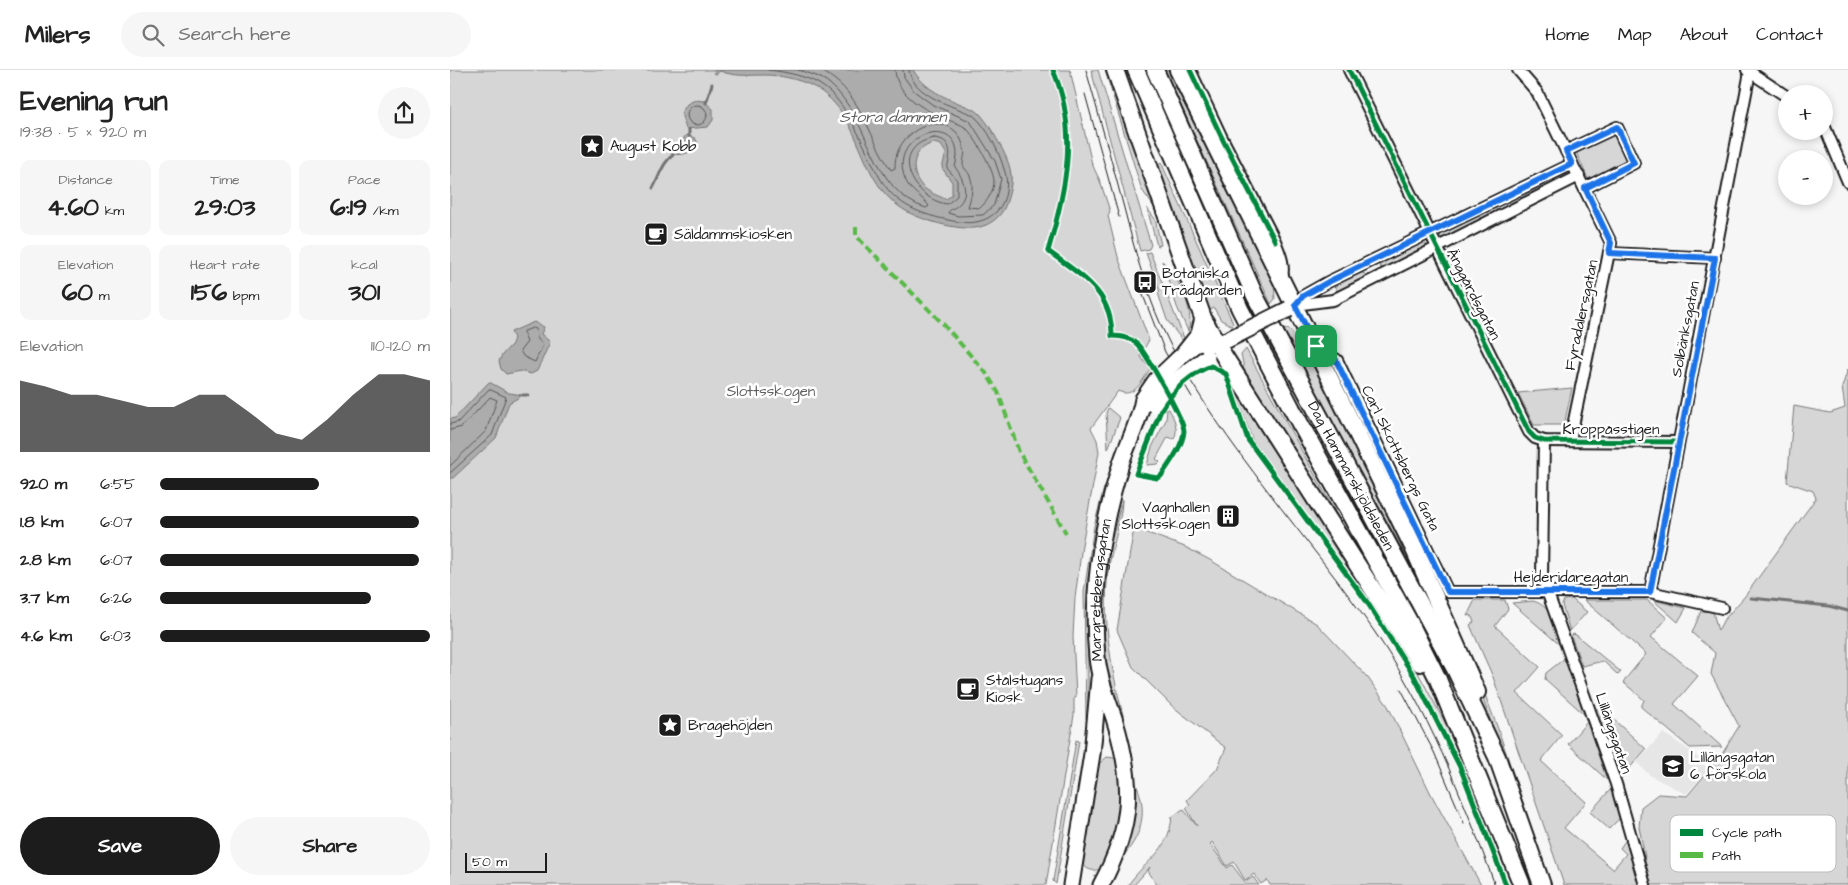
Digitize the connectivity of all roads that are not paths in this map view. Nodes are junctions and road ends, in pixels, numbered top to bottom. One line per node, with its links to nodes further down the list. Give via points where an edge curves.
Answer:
1 (1116, 70): 26 (main road, via 1203,318)
2 (1136, 70): 37 (main road, Dag Hammarskjöldsleden, via 1240,309 1292,410 1410,622)
3 (1155, 70): 38 (main road, Dag Hammarskjöldsleden, via 1255,296 1455,670)
4 (1178, 70): 24 (main road)
5 (1190, 70): 24 (street, via 1220,136 1275,241 1283,263)
6 (1349, 70): 18 (street, Änggårdsgatan)
7 (1522, 71): 11 (street, Fyradalersgatan, via 1537,92)
8 (1748, 71): 9 (street); 21 (street, Solbänksgatan)
9 (1778, 91)
10 (1830, 140): 14 (street)
11 (1566, 151): 12 (street, Fyradalersgatan); 15 (street, via 1617,127 1634,163)
12 (1572, 164): 13 (street, Fyradalersgatan); 16 (street)
13 (1579, 176): 15 (street, Fyradalersgatan); 17 (street)
14 (1848, 182)
15 (1585, 188): 20 (street, Fyradalersgatan, via 1611,243)
16 (1501, 200): 17 (street); 18 (street)
17 (1507, 212): 19 (street)
18 (1430, 233): 19 (street, Änggårdsgatan); 22 (street)
19 (1437, 248): 23 (street); 30 (street, Änggårdsgatan, via 1529,432)
20 (1609, 253): 21 (street); 29 (street, Fyradalersgatan)
21 (1715, 258): 31 (street, Solbänksgatan)
22 (1368, 262): 23 (street); 25 (street, via 1303,296)
23 (1376, 279): 25 (street, via 1332,300)
24 (1282, 281): 25 (main road)
25 (1292, 307): 26 (main road, Margretebergsgatan, bridge); 27 (main road)
26 (1209, 346): 28 (main road, Margretebergsgatan, bridge); 28 (main road, Margretebergsgatan, bridge, via 1179,358 1156,380); 37 (main road)
27 (1316, 346): 32 (street, Carl Skottsbergs Gata, via 1336,360); 38 (main road, via 1452,632 1481,702)
28 (1148, 402): 36 (main road, Margretebergsgatan, via 1119,467 1104,529 1095,613)
29 (1570, 440): 30 (street, Kroppåsstigen); 31 (street, Kroppåsstigen)
30 (1544, 441): 33 (street, via 1542,577)
31 (1678, 442): 34 (street, Solbänksgatan)
32 (1448, 592): 33 (street, Hejderidaregatan)
33 (1548, 592): 34 (street, Hejderidaregatan); 43 (street, Lillängsgatan, via 1616,784)
34 (1650, 592): 35 (street, Hejderidaregatan)
35 (1722, 608)
36 (1100, 678): 39 (main road, Margretebergsgatan, via 1092,754); 40 (main road, Margretebergsgatan, via 1118,730 1128,788 1127,816 1121,843)
37 (1456, 720): 41 (main road, Dag Hammarskjöldsleden)
38 (1498, 757): 42 (main road, Dag Hammarskjöldsleden)
39 (1071, 885)
40 (1101, 885)
41 (1522, 885)
42 (1542, 885)
43 (1645, 885)

